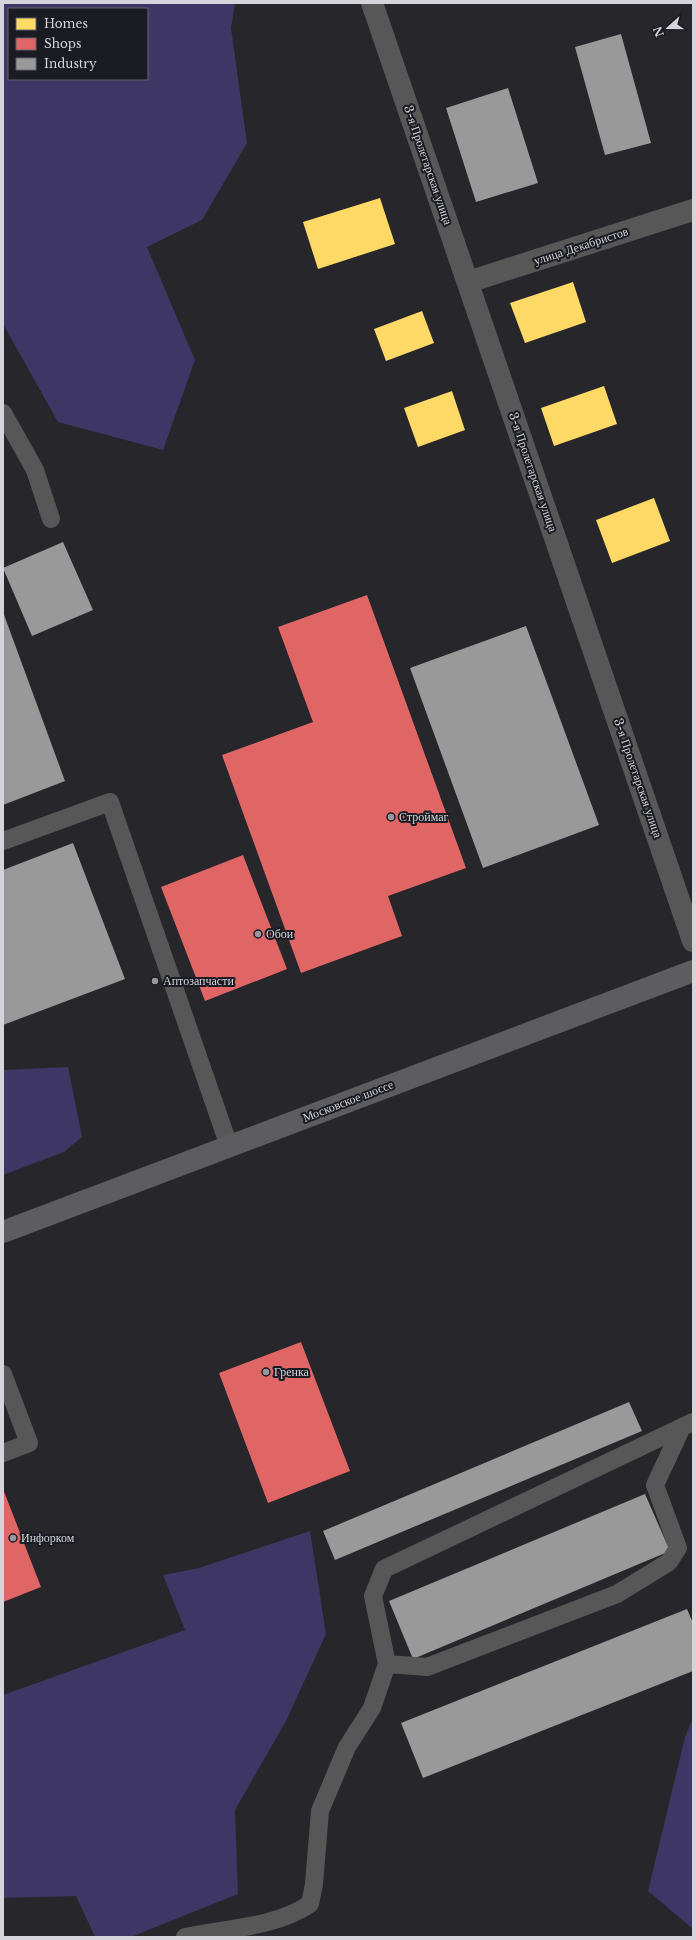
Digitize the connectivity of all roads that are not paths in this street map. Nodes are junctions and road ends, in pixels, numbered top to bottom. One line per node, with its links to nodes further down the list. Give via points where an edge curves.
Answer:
1 (372, 3): 3 (street, 3-я Пролетарская улица)
2 (693, 210): 3 (street, улица Декабристов)
3 (468, 282): 7 (street, 3-я Пролетарская улица)
4 (3, 413): 5 (lane, via 35,470)
5 (51, 519)
6 (3, 841): 9 (lane, via 110,802)
7 (693, 941)
8 (693, 971): 9 (highway, Московское шоссе)
9 (229, 1146): 10 (highway, Московское шоссе)
10 (3, 1232)
11 (3, 1374): 13 (lane, via 29,1443)
12 (687, 1425): 14 (lane, via 384,1569 373,1596); 14 (lane, via 654,1485 678,1548 669,1562 617,1594 427,1667)
13 (3, 1453)
14 (387, 1664): 15 (lane, via 372,1708 347,1747 320,1810 310,1904 298,1912 265,1922)
15 (185, 1937)

